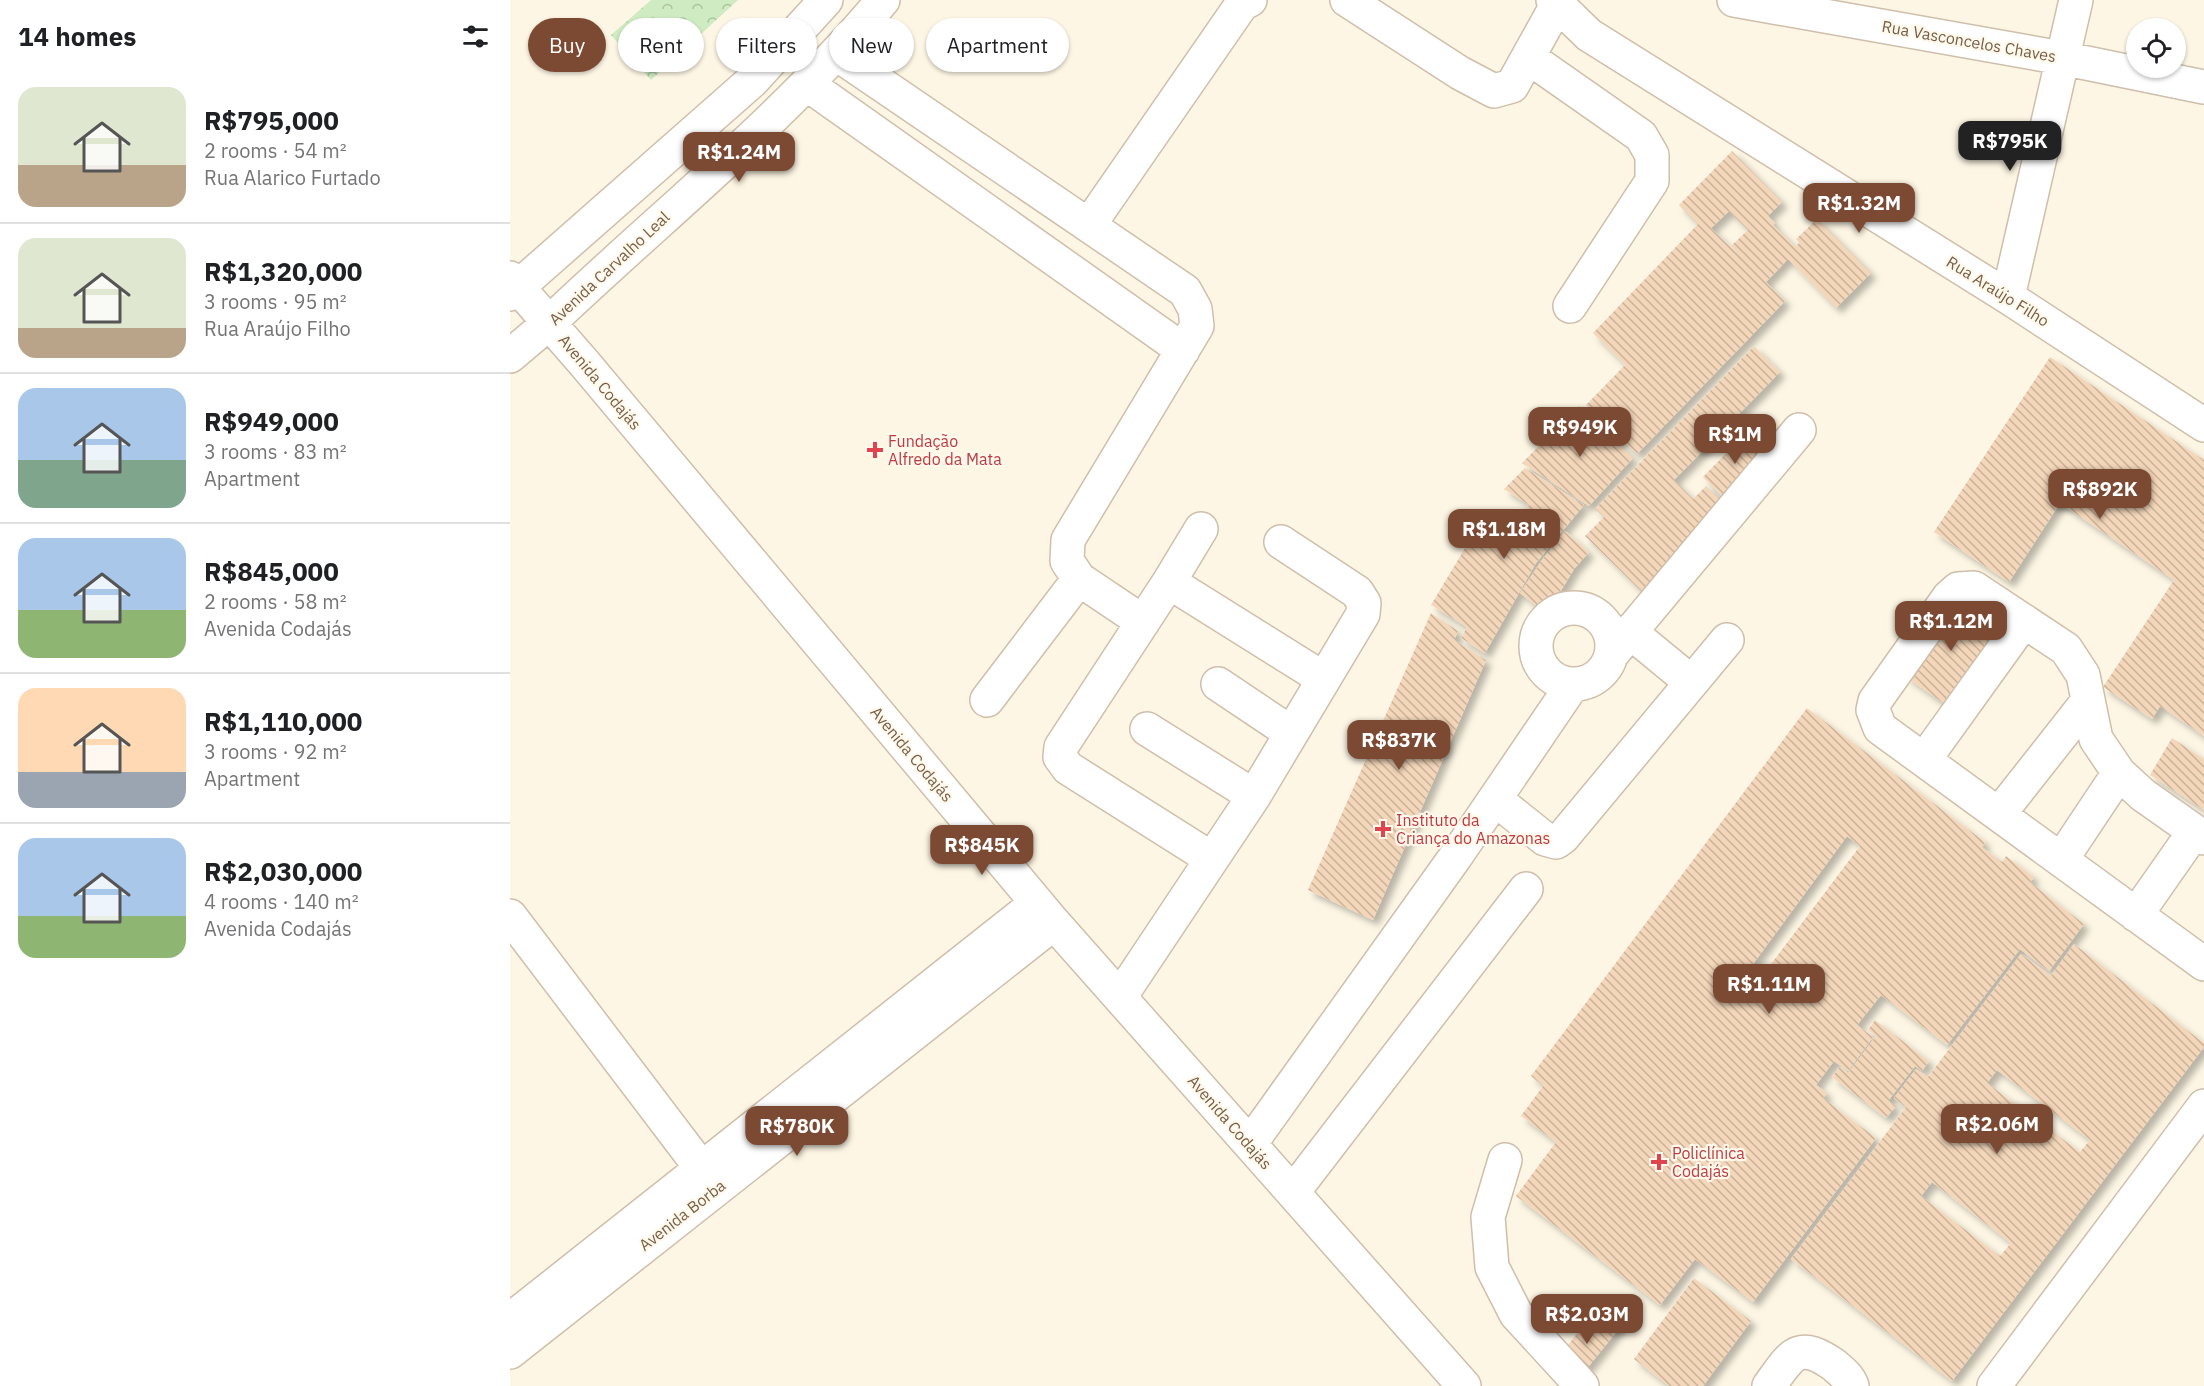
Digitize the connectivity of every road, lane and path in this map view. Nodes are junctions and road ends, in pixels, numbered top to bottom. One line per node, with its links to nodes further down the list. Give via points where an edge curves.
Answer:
1 (826, 0): 16 (street, via 753,81)
2 (884, 0): 8 (street, Avenida Carvalho Leal)
3 (1250, 0): 15 (street, via 1242,4)
4 (1347, 0): 9 (street, via 1494,91 1512,86)
5 (1734, 0): 10 (street, Rua Vasconcelos Chaves)
6 (2076, 0): 10 (street)
7 (1555, 2): 9 (street); 17 (street, Rua Araújo Filho, via 1590,35)
8 (868, 18)
9 (1528, 57): 18 (street, via 1641,136 1652,155 1652,181)
10 (2062, 58): 14 (street, Rua Vasconcelos Chaves); 17 (street)
11 (829, 62): 13 (street, Avenida Carvalho Leal)
12 (864, 72): 15 (street)
13 (807, 84): 19 (street, Avenida Carvalho Leal); 20 (street)
14 (2204, 87)
15 (1089, 225): 20 (street, via 1185,291 1195,309 1197,327)
16 (513, 286): 19 (street, Avenida Codajás)
17 (2008, 297): 22 (street, Rua Araújo Filho)
18 (1570, 306)
19 (549, 323): 21 (street, Avenida Carvalho Leal); 49 (street, Avenida Codajás)
20 (1183, 350): 26 (street, via 1068,540 1067,561)
21 (510, 356)
22 (2204, 425)
23 (1799, 430): 31 (street)
24 (1201, 529): 27 (street)
25 (1281, 542): 32 (street, via 1357,592 1364,603 1363,614)
26 (1078, 579): 29 (street); 36 (street)
27 (1169, 582): 29 (street); 32 (street)
28 (2024, 621): 37 (street, via 2066,649 2083,675); 40 (street); 40 (street, via 1974,588 1958,589 1949,597 1875,700 1873,710 1880,728)
29 (1143, 622): 46 (street, via 1061,747 1060,757 1068,768)
30 (1727, 640): 33 (street)
31 (1620, 642): 33 (street); 35 (street, via 1598,676); 35 (street, via 1612,641 1607,628 1588,611 1562,610 1551,617 1537,639 1537,652 1550,675)
32 (1323, 679): 39 (street)
33 (1691, 682): 43 (street, via 1556,842 1545,839)
34 (1218, 684): 39 (street)
35 (1573, 684): 43 (street)
36 (987, 700)
37 (2088, 701): 41 (street, via 2096,739); 44 (street)
38 (1147, 729): 42 (street)
39 (1291, 733): 42 (street)
40 (1924, 760): 44 (street)
41 (2119, 773): 45 (street); 47 (street)
42 (1254, 795): 46 (street)
43 (1495, 799): 55 (street)
44 (1999, 814): 47 (street)
45 (2199, 835): 50 (street)
46 (1212, 860): 53 (street)
47 (2061, 860): 50 (street)
48 (1526, 890): 58 (street)
49 (1046, 913): 53 (street, Avenida Codajás); 57 (street, Avenida Borba); 60 (street, Avenida Borba)
50 (2136, 915): 52 (street)
51 (510, 916): 57 (street)
52 (2204, 964)
53 (1120, 997): 55 (street, Avenida Codajás)
54 (2204, 1106): 65 (street)
55 (1250, 1144): 58 (street, Avenida Codajás)
56 (1505, 1160): 62 (street, via 1488,1217 1492,1267 1516,1314)
57 (702, 1169): 59 (street, Avenida Borba)
58 (1293, 1192): 61 (street, Avenida Codajás)
59 (510, 1320)
60 (510, 1352)
61 (1464, 1386)
62 (1582, 1386)
63 (1768, 1386): 64 (street, via 1787,1361 1797,1353 1809,1352 1843,1372)
64 (1852, 1386)
65 (1994, 1386)

